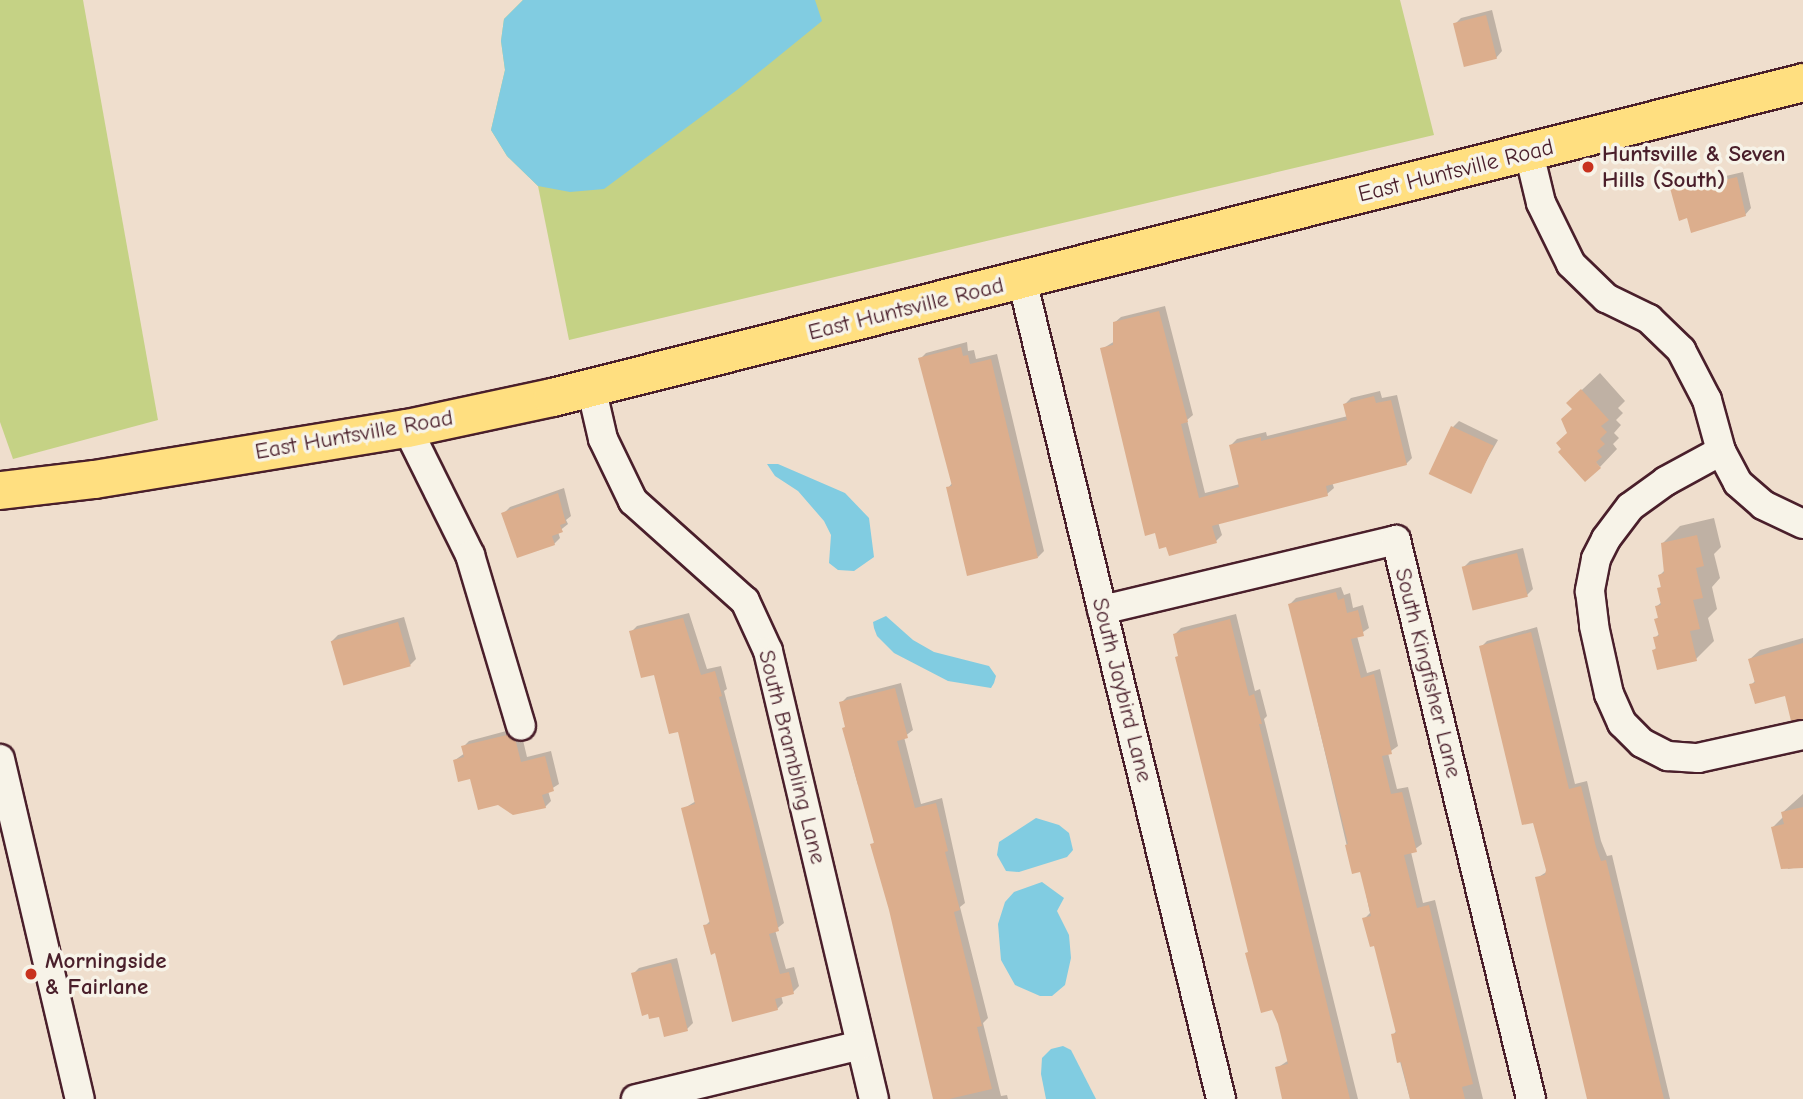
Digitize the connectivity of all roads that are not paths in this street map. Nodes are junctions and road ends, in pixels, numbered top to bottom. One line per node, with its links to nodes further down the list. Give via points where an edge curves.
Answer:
1 (1803, 82): 2 (main road, East Huntsville Road)
2 (1529, 153): 3 (main road, East Huntsville Road); 6 (street, via 1541,203 1571,264 1606,298 1649,319 1681,350 1707,400)
3 (1022, 280): 4 (main road, East Huntsville Road); 9 (street, South Jaybird Lane)
4 (591, 387): 5 (main road, East Huntsville Road); 13 (street, South Brambling Lane, via 603,439 633,501 745,601 768,651)
5 (407, 428): 7 (main road, East Huntsville Road); 10 (street, via 470,555)
6 (1721, 451): 8 (street, via 1738,483 1763,505); 11 (street, via 1630,507 1606,539 1591,591 1609,694 1622,723 1642,743 1668,756 1698,758)
7 (0, 490)
8 (1803, 524)
9 (1102, 610): 17 (street, South Jaybird Lane); 18 (street, South Kingfisher Lane, via 1396,540)
10 (521, 726)
11 (1803, 735)
12 (0, 759): 14 (street)
13 (862, 1045): 15 (street); 16 (street, South Brambling Lane)
14 (80, 1099)
15 (636, 1099)
16 (874, 1099)
17 (1222, 1099)
18 (1531, 1099)

